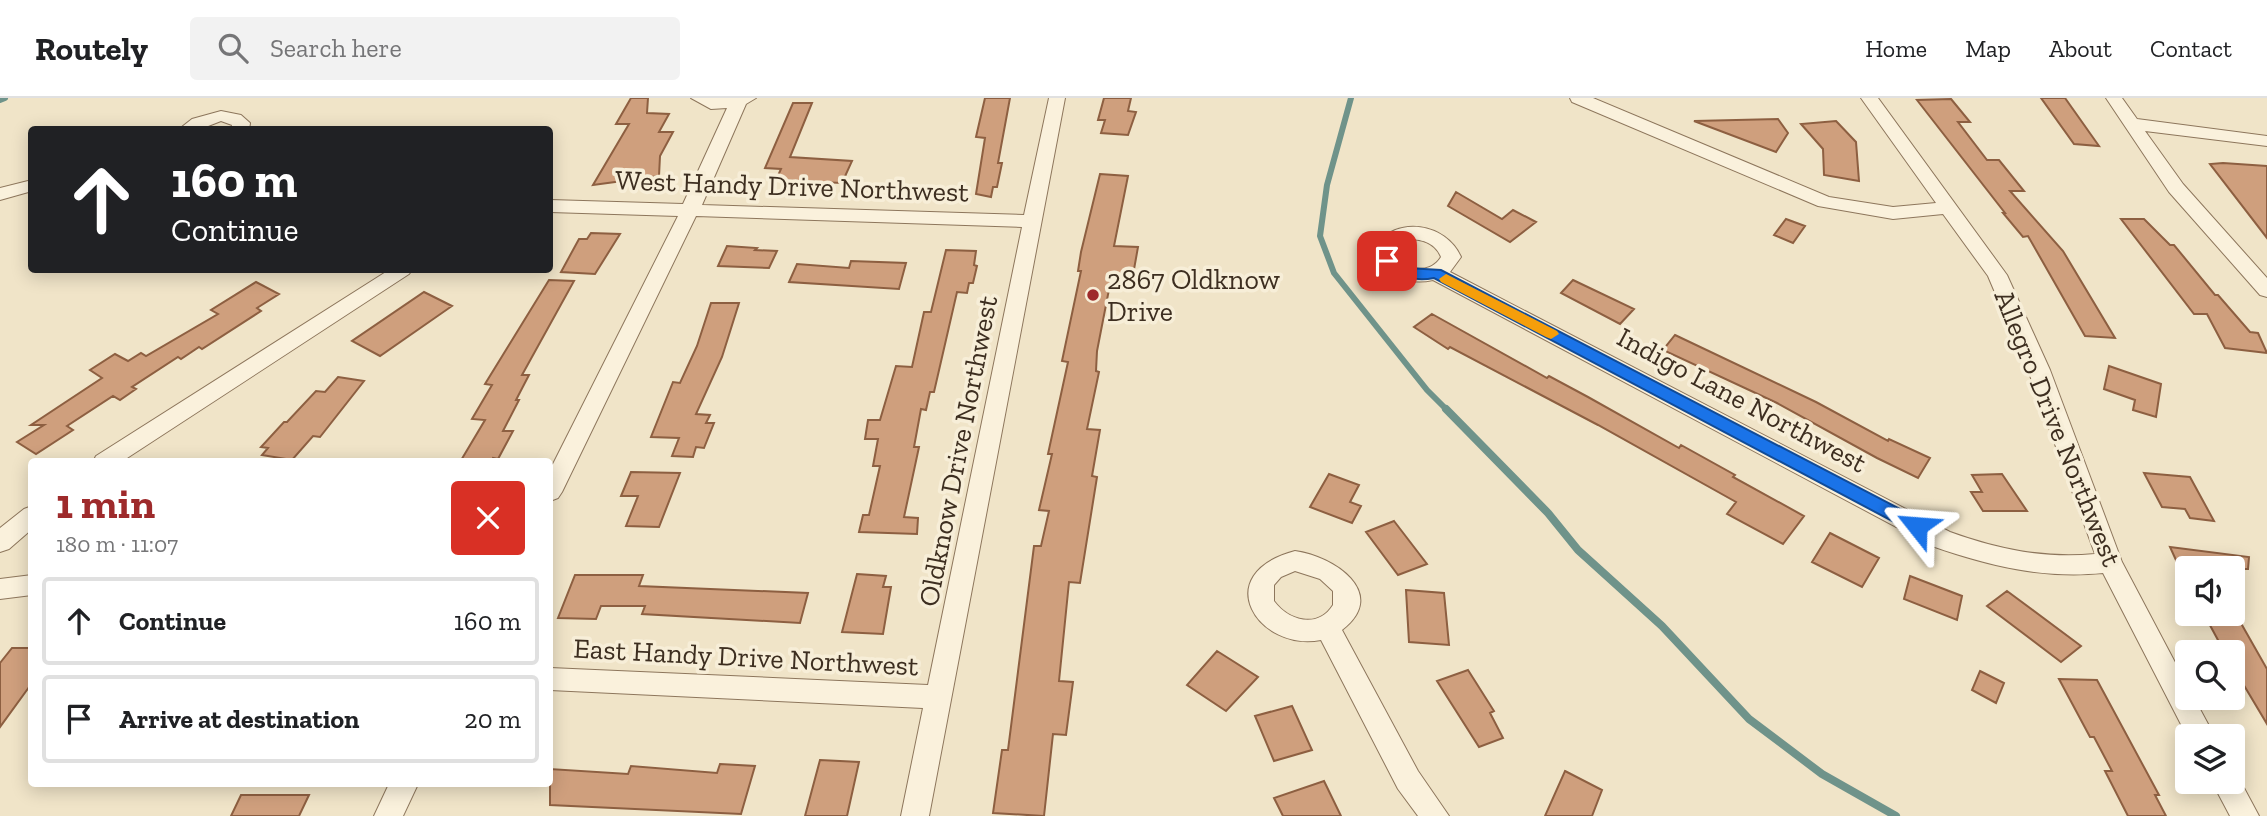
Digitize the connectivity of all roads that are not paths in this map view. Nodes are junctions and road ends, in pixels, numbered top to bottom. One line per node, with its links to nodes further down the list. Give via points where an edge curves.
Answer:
1 (699, 98): 6 (street, via 717,105)
2 (1057, 98): 16 (street, Oldknow Drive Northwest)
3 (1578, 98): 14 (street, via 1825,202 1894,213)
4 (1869, 98): 14 (street, Allegro Drive Northwest)
5 (2114, 98): 7 (street)
6 (743, 100): 15 (street)
7 (2134, 124): 10 (street); 19 (street, via 2176,188)
8 (193, 126): 9 (street, via 222,116 238,119)
9 (241, 126)
10 (2267, 141)
11 (28, 186): 12 (street)
12 (0, 194)
13 (553, 206): 15 (street, West Handy Drive Northwest)
14 (1949, 208): 24 (street, Allegro Drive Northwest, via 1997,275 2010,303)
15 (690, 210): 16 (street, West Handy Drive Northwest); 21 (street)
16 (1033, 222): 29 (street, Oldknow Drive Northwest)
17 (397, 273): 20 (street)
18 (1436, 273): 24 (street, Indigo Lane Northwest, via 1941,539 1984,555 2032,565 2074,567)
19 (2267, 290)
20 (110, 458)
21 (553, 486)
22 (28, 518): 23 (street)
23 (0, 542)
24 (2110, 562): 30 (street, Allegro Drive Northwest)
25 (28, 585): 26 (street)
26 (0, 589)
27 (1327, 626): 35 (street, via 1408,780)
28 (553, 679): 29 (street, East Handy Drive Northwest)
29 (940, 697): 34 (street, Oldknow Drive Northwest)
30 (2194, 724)
31 (402, 787): 33 (street)
32 (2233, 794): 36 (street)
33 (388, 816)
34 (915, 816)
35 (1435, 816)
36 (2245, 816)

